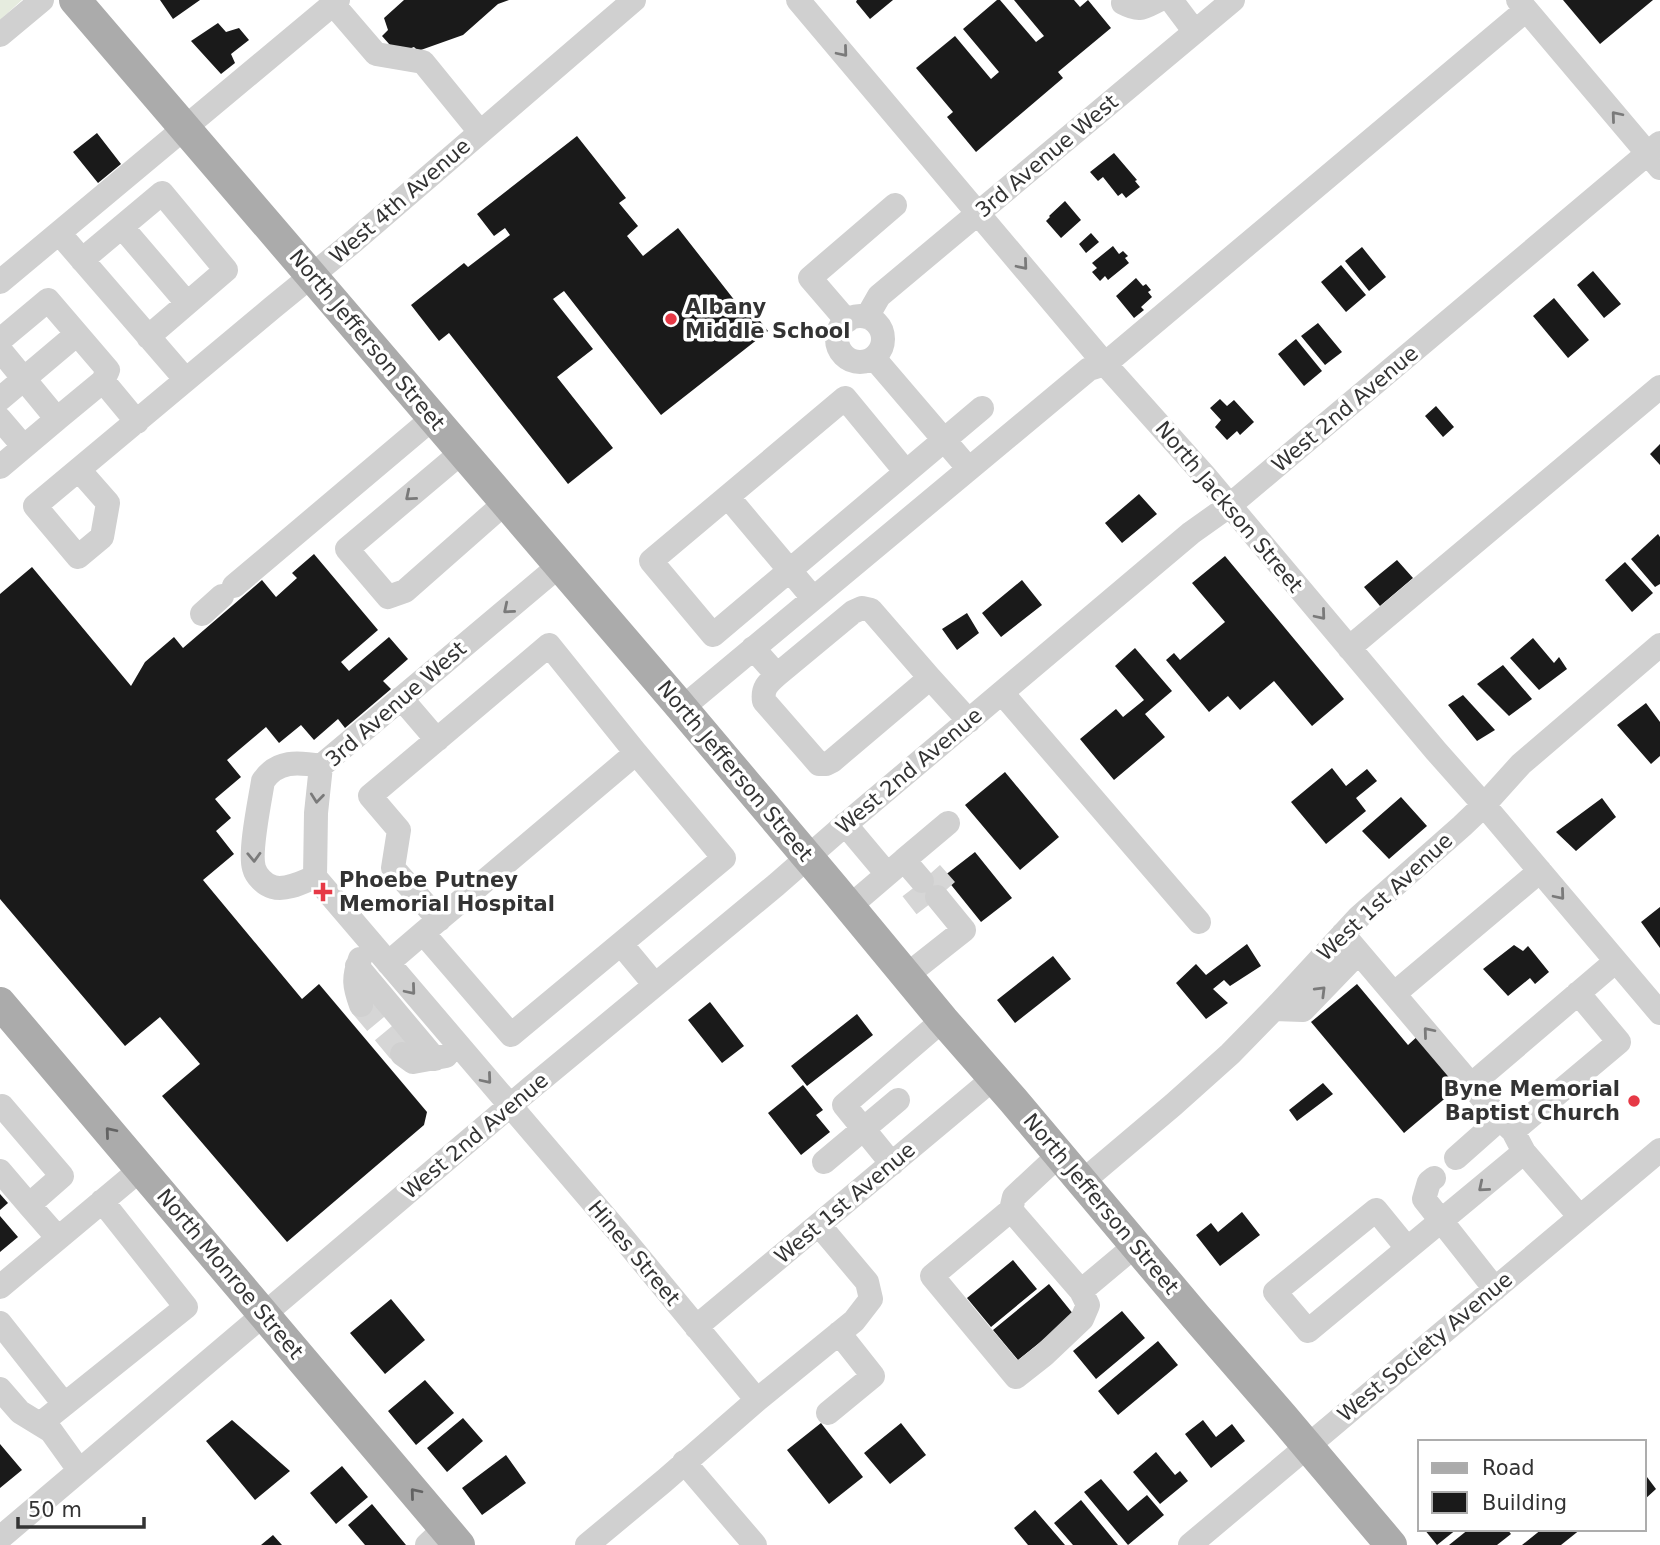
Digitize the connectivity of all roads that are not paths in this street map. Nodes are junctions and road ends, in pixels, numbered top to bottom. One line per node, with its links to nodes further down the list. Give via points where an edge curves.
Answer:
1 (43, 0): 12 (street)
2 (75, 0): 13 (main road, North Jefferson Street)
3 (634, 0): 14 (street, West 4th Avenue)
4 (799, 0): 17 (street, North Jackson Street, one-way to 17)
5 (1159, 0): 9 (street, via 1134,9)
6 (1171, 0): 11 (street)
7 (1233, 0): 11 (street, 3rd Avenue West)
8 (336, 2): 13 (street); 14 (street, via 376,54 423,62)
9 (1123, 3)
10 (1522, 5): 15 (street, one-way to 10); 30 (street)
11 (1195, 32): 17 (street, 3rd Avenue West)
12 (0, 35)
13 (186, 128): 19 (street); 21 (main road, North Jefferson Street)
14 (480, 132): 21 (street, West 4th Avenue)
15 (1656, 155): 50 (street, West 2nd Avenue)
16 (895, 205): 24 (street, via 810,278)
17 (979, 213): 24 (street, 3rd Avenue West); 30 (street, North Jackson Street, one-way to 30)
18 (122, 227): 20 (street); 23 (street); 23 (street, via 162,193 226,270)
19 (59, 233): 20 (street); 22 (street)
20 (82, 260): 26 (street)
21 (312, 276): 32 (street, West 4th Avenue); 37 (main road, North Jefferson Street)
22 (0, 282)
23 (187, 303): 26 (street)
24 (857, 319): 29 (street, via 874,320 879,326 883,339); 29 (street, via 841,327 840,349 851,360)
25 (77, 334): 27 (street, via 48,300); 31 (street); 33 (street, via 108,370)
26 (148, 337): 32 (street)
27 (0, 340)
28 (0, 350): 31 (street)
29 (874, 358): 41 (street)
30 (1105, 364): 45 (street, via 1089,369); 50 (street, North Jackson Street)
31 (24, 379): 35 (street); 39 (street)
32 (186, 380): 40 (street, West 4th Avenue)
33 (103, 381): 39 (street); 40 (street)
34 (1660, 387): 57 (street)
35 (0, 399)
36 (982, 408): 41 (street)
37 (433, 418): 43 (main road, North Jefferson Street); 54 (street)
38 (0, 419): 42 (street)
39 (57, 419): 42 (street)
40 (137, 422): 46 (street, West 4th Avenue)
41 (944, 440): 45 (street); 47 (street)
42 (24, 447): 44 (street)
43 (462, 452): 49 (main road, North Jefferson Street); 49 (street, one-way to 49, via 347,549 388,597 405,591)
44 (0, 467)
45 (969, 469): 53 (street)
46 (79, 470): 46 (street, West 4th Avenue, via 35,506 78,557 102,537 108,503)
47 (906, 472): 48 (street, via 845,398); 52 (street)
48 (728, 497): 52 (street); 52 (street, via 651,561 713,635)
49 (506, 502): 51 (main road, North Jefferson Street)
50 (1229, 506): 57 (street, North Jackson Street, one-way to 57); 60 (street, West 2nd Avenue)
51 (560, 565): 61 (street, 3rd Avenue West, one-way to 61); 62 (main road, North Jefferson Street)
52 (790, 570): 53 (street)
53 (813, 598): 56 (street)
54 (202, 614)
55 (1660, 645): 67 (street, West 1st Avenue, via 1521,764)
56 (753, 648): 58 (street); 62 (street)
57 (1349, 648): 67 (street, North Jackson Street)
58 (777, 675): 59 (street, via 862,608 871,610); 59 (street, via 765,686 764,701 819,764 832,761)
59 (930, 678): 63 (street)
60 (1002, 693): 63 (street, West 2nd Avenue); 75 (street)
61 (401, 698): 64 (street); 66 (street, 3rd Avenue West)
62 (682, 708): 70 (main road, North Jefferson Street)
63 (969, 721): 69 (street, West 2nd Avenue)
64 (437, 740): 65 (street, via 549,645); 76 (street, via 370,796 399,830 393,867)
65 (636, 753): 76 (street); 78 (street, via 724,858)
66 (321, 766): 72 (street, 3rd Avenue West, one-way to 72); 72 (street, one-way to 72, via 296,764 269,772 263,781 252,856 256,872 271,887)
67 (1484, 805): 71 (street, North Jackson Street); 79 (street, West 1st Avenue, via 1359,917)
68 (948, 823): 73 (street)
69 (845, 824): 70 (street, West 2nd Avenue); 73 (street)
70 (807, 858): 74 (main road, North Jefferson Street); 84 (street, West 2nd Avenue)
71 (1540, 871): 80 (street, North Jackson Street, one-way to 80); 85 (street)
72 (315, 877): 77 (street)
73 (922, 885): 74 (street); 83 (street, via 964,930)
74 (849, 907): 83 (main road, North Jefferson Street)
75 (1199, 922)
76 (431, 926): 78 (street, via 511,1035); 81 (street)
77 (367, 939): 81 (street); 82 (street)
78 (621, 944): 84 (street)
79 (1351, 944): 85 (street); 109 (street, West 1st Avenue)
80 (1616, 961): 86 (street); 88 (street, North Jackson Street)
81 (388, 963): 91 (street, one-way to 91)
82 (357, 966): 87 (street, via 354,987); 93 (street)
83 (906, 975): 90 (main road, North Jefferson Street)
84 (655, 985): 97 (street, West 2nd Avenue)
85 (1395, 993): 95 (street, one-way to 85)
86 (1578, 993): 95 (street); 100 (street, via 1619,1042)
87 (361, 1005)
88 (1660, 1013)
89 (5, 1020): 106 (main road, North Monroe Street, one-way to 89)
90 (943, 1020): 94 (main road, North Jefferson Street); 99 (street, via 844,1105)
91 (463, 1052): 93 (street); 97 (street, one-way to 97)
92 (402, 1054): 93 (street, via 413,1062)
93 (435, 1059)
94 (994, 1078): 102 (main road, North Jefferson Street); 105 (street, West 1st Avenue)
95 (1472, 1084): 100 (street)
96 (898, 1100): 99 (street)
97 (510, 1107): 122 (street, West 2nd Avenue); 124 (street, Hines Street)
98 (0, 1108): 111 (street, via 62,1176)
99 (863, 1129): 104 (street); 105 (street)
100 (1512, 1134): 103 (street); 113 (street); 114 (street, one-way to 114)
101 (1660, 1150): 113 (street, West Society Avenue)
102 (1059, 1155): 109 (main road, North Jefferson Street); 112 (street, via 1014,1197)
103 (1456, 1158)
104 (824, 1163)
105 (892, 1164): 115 (street, West 1st Avenue)
106 (141, 1169): 110 (street); 122 (main road, North Monroe Street)
107 (0, 1171): 111 (street)
108 (1434, 1178): 114 (street, via 1424,1199)
109 (1082, 1182): 117 (main road, North Jefferson Street)
110 (102, 1201): 116 (street); 128 (street, via 186,1307)
111 (29, 1205): 116 (street)
112 (1011, 1210): 121 (street); 121 (street, via 932,1276 1016,1377 1082,1319 1087,1305)
113 (1580, 1217): 120 (street, West Society Avenue)
114 (1441, 1221): 118 (street); 120 (street)
115 (819, 1225): 124 (street, West 1st Avenue); 125 (street, via 867,1282 871,1299)
116 (58, 1238): 119 (street)
117 (1136, 1245): 121 (street); 131 (main road, North Jefferson Street)
118 (1407, 1248): 118 (street, via 1308,1331 1276,1292 1376,1210)
119 (0, 1287)
120 (1495, 1289): 131 (street, West Society Avenue)
121 (1081, 1291)
122 (264, 1314): 133 (street, West 2nd Avenue); 135 (main road, North Monroe Street, one-way to 122)
123 (0, 1323): 128 (street)
124 (696, 1327): 127 (street, Hines Street)
125 (839, 1333): 127 (street); 129 (street, via 873,1376)
126 (0, 1389): 130 (street, via 20,1412)
127 (757, 1400): 132 (street)
128 (64, 1404): 130 (street)
129 (828, 1413)
130 (40, 1424): 133 (street, via 51,1431)
131 (1306, 1446): 138 (street, West Society Avenue); 139 (main road, North Jefferson Street)
132 (684, 1462): 136 (street); 137 (street)
133 (79, 1470): 134 (street, West 2nd Avenue)
134 (0, 1538)
135 (444, 1539)
136 (587, 1545)
137 (755, 1545)
138 (1190, 1545)
139 (1391, 1545)

